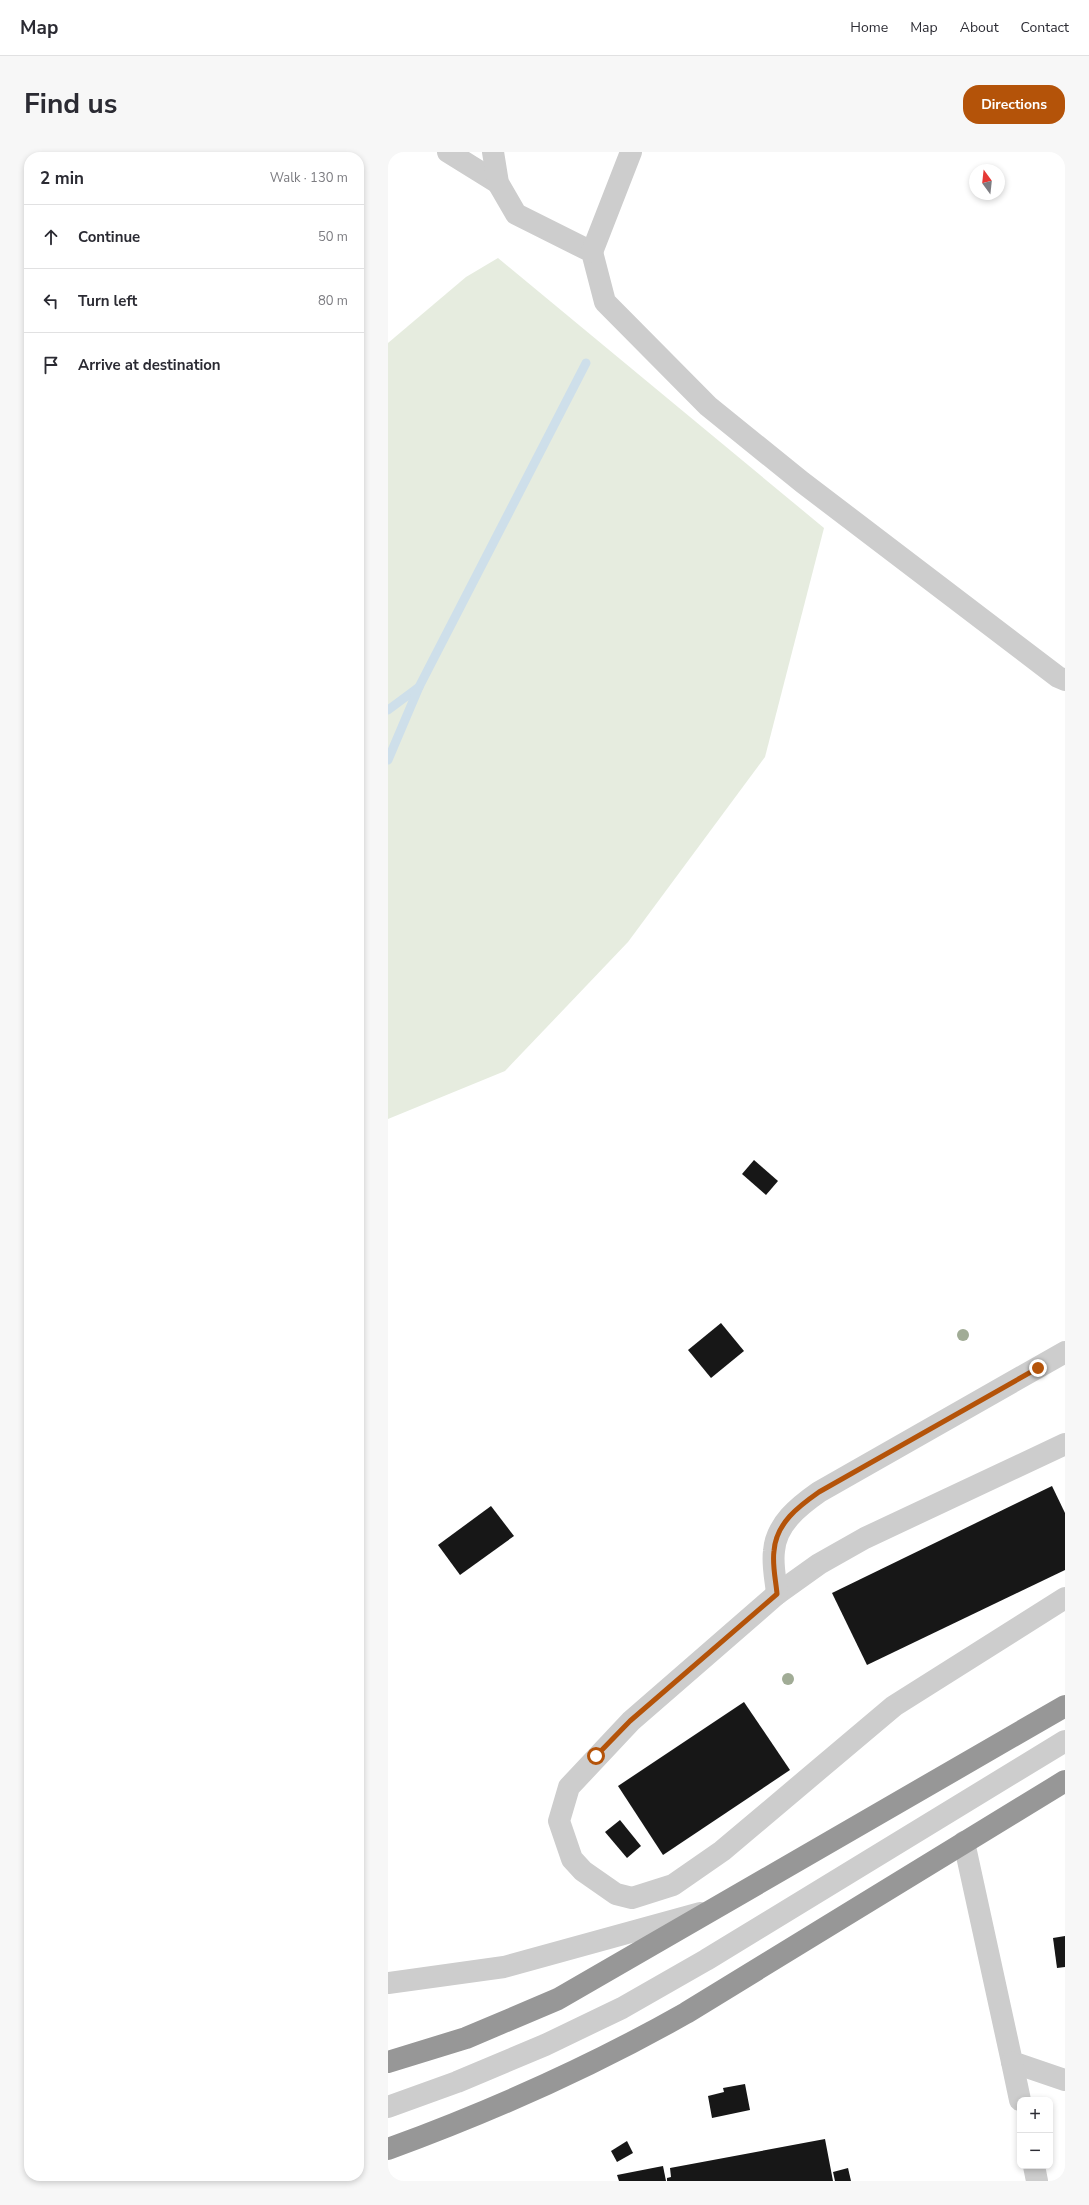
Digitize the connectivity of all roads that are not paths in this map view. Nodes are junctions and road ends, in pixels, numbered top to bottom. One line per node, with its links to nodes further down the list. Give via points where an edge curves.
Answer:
1 (448, 152): 4 (lane)
2 (493, 152): 4 (lane)
3 (630, 152): 5 (lane)
4 (498, 183): 5 (lane, via 516,214)
5 (592, 252): 6 (lane, via 605,302 708,406 808,487)
6 (1065, 680)
7 (1065, 1352): 9 (lane, via 819,1492 795,1509 780,1530 774,1551)
8 (1065, 1444): 9 (lane, via 865,1538 819,1564)
9 (777, 1594): 10 (lane, via 630,1721 569,1787 559,1821 572,1859 583,1871 616,1894 632,1898 674,1885 722,1851 894,1706)
10 (1065, 1598)
11 (1065, 1706): 17 (highway)
12 (1065, 1741): 14 (lane)
13 (1065, 1745): 14 (lane)
14 (1027, 1764): 23 (lane, via 706,1960 622,2008 539,2048)
15 (1065, 1781): 16 (highway)
16 (964, 1842): 20 (lane); 24 (highway, via 686,2013 630,2044 556,2082 479,2115)
17 (714, 1909): 18 (lane, via 504,1967); 19 (highway, via 558,1999 466,2038)
18 (388, 1983)
19 (388, 2062)
20 (1012, 2062): 21 (lane); 22 (lane)
21 (1065, 2080)
22 (1019, 2097)
23 (388, 2107)
24 (388, 2149)
25 (1035, 2169): 26 (lane)
26 (1037, 2181)

